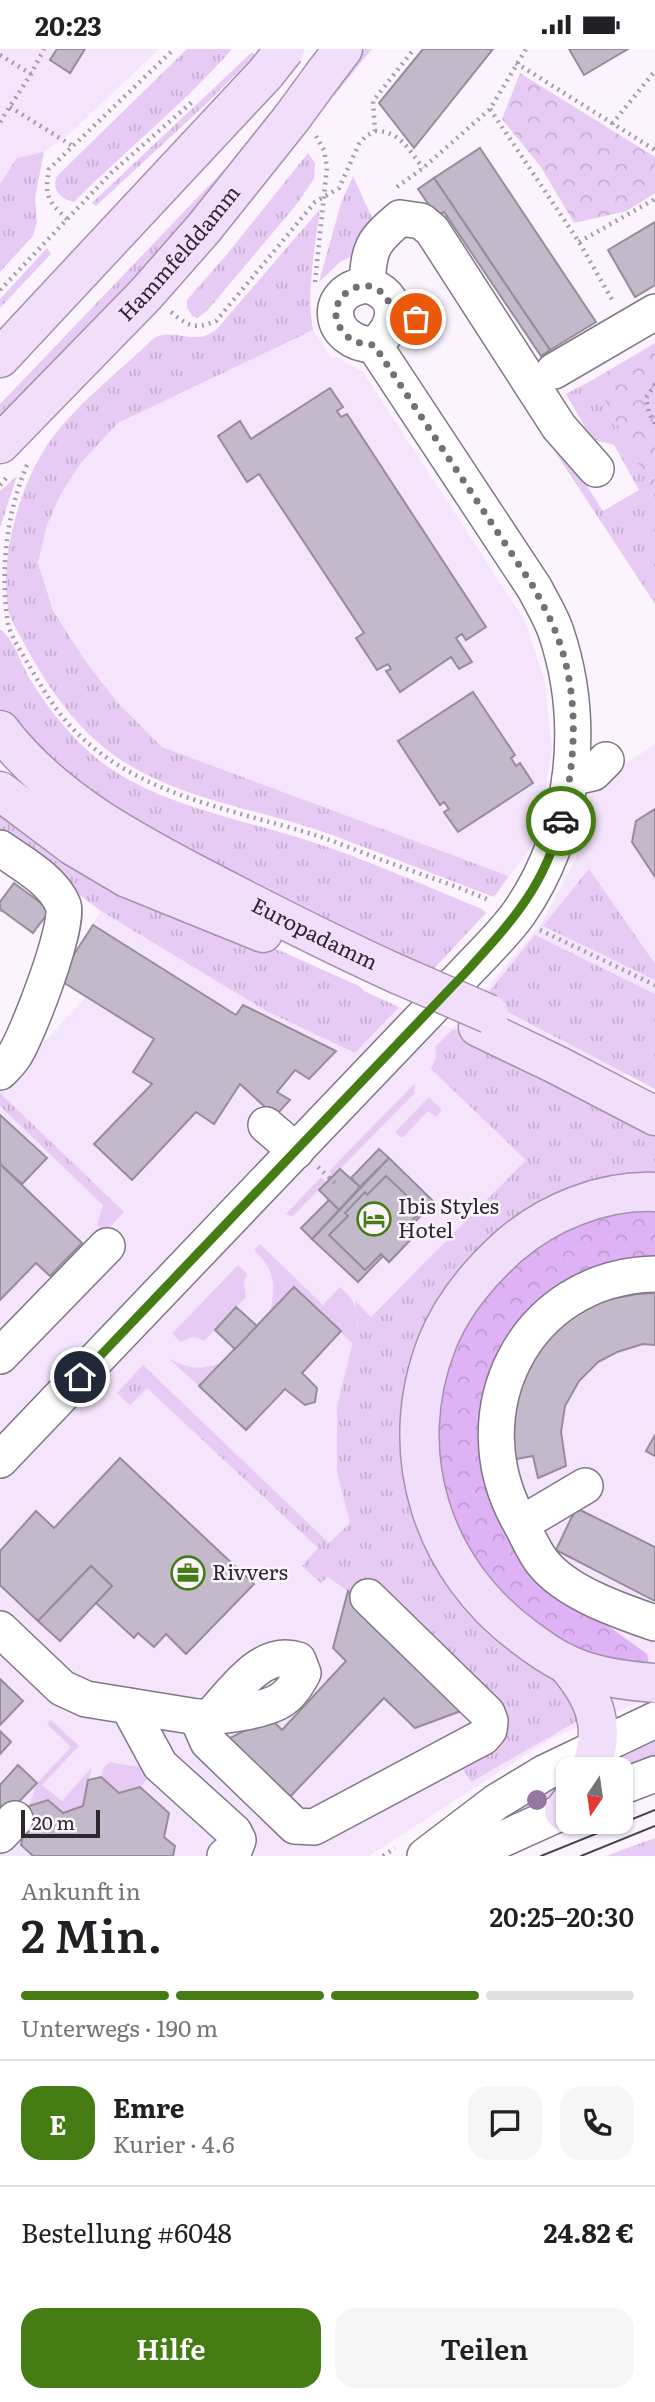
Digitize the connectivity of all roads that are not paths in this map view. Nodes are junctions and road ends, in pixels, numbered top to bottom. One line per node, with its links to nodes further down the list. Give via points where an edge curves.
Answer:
1 (275, 61): 6 (main road)
2 (334, 61): 8 (main road, Hammfelddamm, bridge, via 301,123 145,294)
3 (367, 285): 5 (street, via 380,289 405,316); 5 (street, via 342,295 337,322 351,340); 9 (street, via 377,238 411,191 421,221 432,230 559,427)
4 (642, 320): 7 (street)
5 (374, 345): 12 (street, via 535,589 555,630 573,711)
6 (0, 358)
7 (554, 371)
8 (15, 451)
9 (596, 469)
10 (0, 730): 15 (main road, Europadamm, via 55,787 90,814)
11 (607, 760): 12 (street, via 593,773)
12 (570, 778): 21 (street, via 556,841 518,914)
13 (0, 791): 15 (main road, Europadamm, via 73,846 127,878)
14 (0, 848): 17 (street, via 57,893 65,908 57,948 24,1036)
15 (392, 980): 16 (main road, Europadamm)
16 (484, 1021): 18 (main road, Europadamm); 19 (main road, Europadamm)
17 (0, 1072)
18 (655, 1100)
19 (655, 1116)
20 (266, 1125): 21 (street)
21 (307, 1159): 26 (street)
22 (655, 1192): 32 (main road, via 595,1200 553,1215 520,1237 485,1268 457,1305 437,1342 425,1381 420,1458 434,1523 447,1550 486,1605 511,1628)
23 (107, 1246): 25 (street)
24 (655, 1274): 28 (street, via 611,1280 583,1292 535,1326 519,1347 507,1375 496,1429 502,1480)
25 (0, 1356)
26 (0, 1460)
27 (585, 1486): 28 (street)
28 (522, 1524): 30 (street, via 541,1562 553,1574 595,1600)
29 (368, 1597): 34 (street, via 487,1713 489,1730 314,1827 295,1825 208,1742 204,1717)
30 (655, 1623)
31 (0, 1629): 34 (street, via 62,1688 86,1699)
32 (566, 1664): 33 (main road, via 590,1673); 36 (main road, via 593,1702 597,1720)
33 (655, 1683)
34 (128, 1706): 42 (street, via 160,1765 234,1832 235,1848)
35 (655, 1720): 37 (street)
36 (594, 1757)
37 (596, 1757)
38 (556, 1769): 43 (street, via 496,1802)
39 (655, 1774): 40 (street)
40 (634, 1782)
41 (556, 1813): 44 (street)
42 (225, 1856)
43 (425, 1856)
44 (465, 1856)

